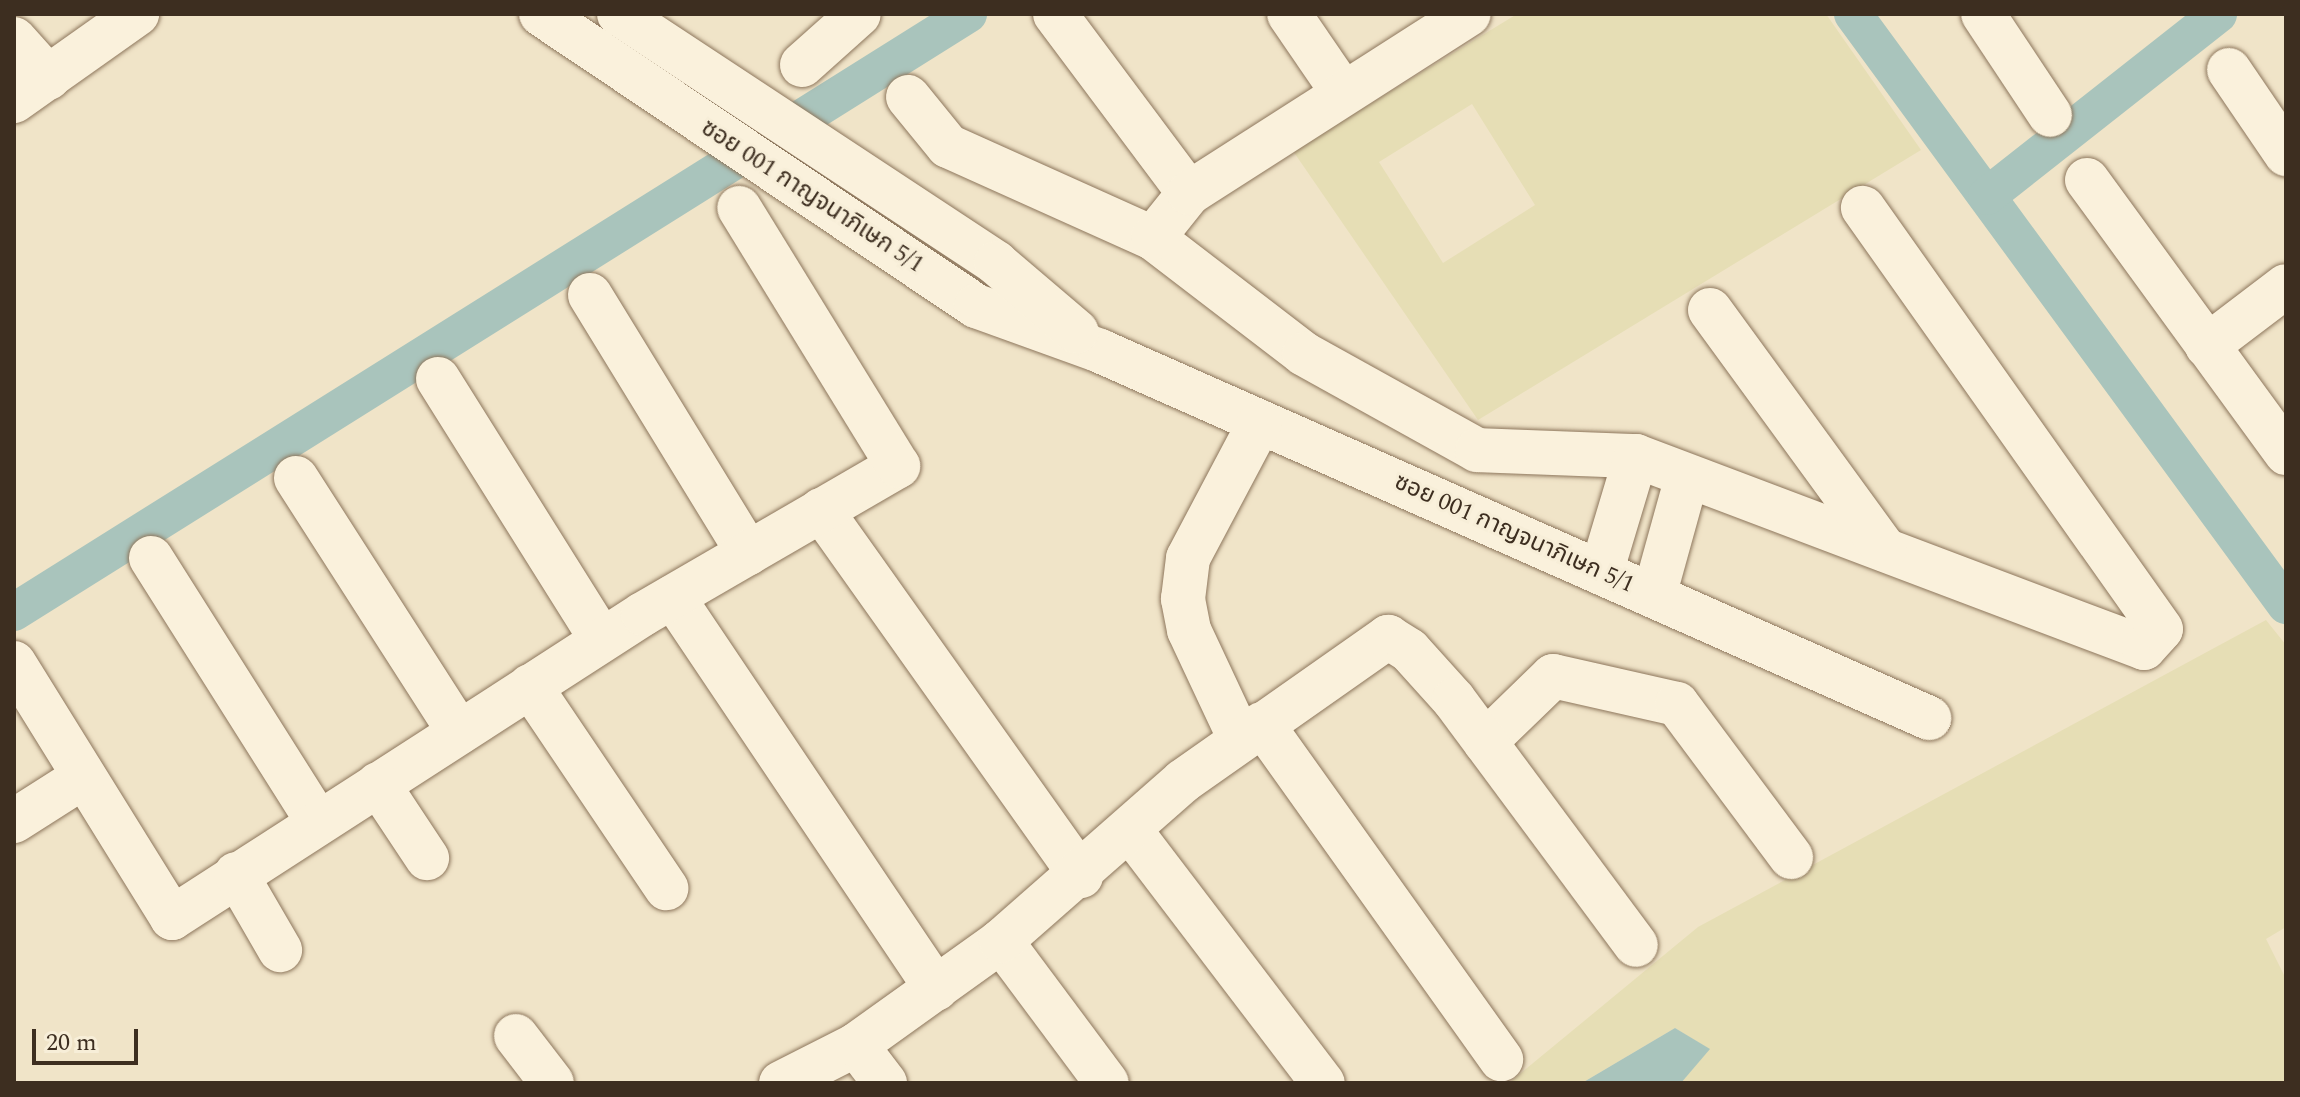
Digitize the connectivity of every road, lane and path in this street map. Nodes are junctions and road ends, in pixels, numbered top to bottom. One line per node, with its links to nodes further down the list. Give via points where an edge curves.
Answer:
1 (137, 14): 12 (street)
2 (619, 14): 26 (street, ซอย 001 กาญจนาภิเษก 5/1, via 996,263)
3 (859, 14): 10 (street)
4 (1055, 14): 18 (street)
5 (1289, 14): 13 (street)
6 (1469, 14): 13 (street)
7 (1997, 19): 15 (street)
8 (547, 20): 26 (street, ซอย 001 กาญจนาภิเษก 5/1, via 976,306)
9 (14, 39): 12 (street)
10 (802, 65)
11 (2229, 70): 16 (street)
12 (32, 89)
13 (1343, 93): 18 (street)
14 (908, 97): 21 (street, via 948,146)
15 (2050, 115)
16 (2279, 127)
17 (2087, 180): 25 (street)
18 (1189, 193): 21 (street)
19 (739, 208): 33 (street, via 898,466)
20 (1863, 208): 34 (street, via 2161,629 2144,648)
21 (1153, 238): 30 (street, via 1304,354 1477,450)
22 (2286, 286): 25 (street)
23 (590, 295): 35 (street)
24 (1710, 310): 34 (street)
25 (2207, 346): 29 (street)
26 (1100, 351): 28 (street, ซอย 001 กาญจนาภิเษก 5/1)
27 (438, 379): 40 (street)
28 (1260, 422): 37 (street, ซอย 001 กาญจนาภิเษก 5/1); 45 (street, via 1188,558 1183,599 1189,630)
29 (2286, 453)
30 (1636, 456): 31 (street); 37 (street)
31 (1687, 477): 34 (street); 38 (street)
32 (296, 478): 44 (street)
33 (821, 510): 35 (street); 55 (street)
34 (1884, 549)
35 (748, 553): 39 (street)
36 (151, 558): 50 (street)
37 (1601, 573): 38 (street, ซอย 001 กาญจนาภิเษก 5/1)
38 (1654, 596): 43 (street, ซอย 001 กาญจนาภิเษก 5/1)
39 (673, 597): 40 (street); 60 (street)
40 (602, 640): 42 (street)
41 (14, 663): 47 (street)
42 (530, 686): 44 (street); 56 (street)
43 (1929, 718)
44 (459, 732): 48 (street)
45 (1251, 732): 46 (street, via 1388,637 1409,650); 51 (street); 63 (street)
46 (1485, 742): 52 (street, via 1553,676 1677,704); 58 (street)
47 (83, 777): 49 (street); 54 (street, via 172,918)
48 (378, 784): 50 (street); 53 (street)
49 (14, 821)
50 (318, 822): 54 (street)
51 (1130, 830): 55 (street); 68 (street)
52 (1791, 857)
53 (427, 858)
54 (236, 874): 59 (street)
55 (1081, 876): 57 (street)
56 (666, 888)
57 (1001, 941): 60 (street); 67 (street)
58 (1636, 945)
59 (280, 950)
60 (936, 989): 62 (street)
61 (516, 1036): 64 (street)
62 (856, 1045): 65 (street); 66 (street)
63 (1501, 1059)
64 (552, 1083)
65 (781, 1083)
66 (885, 1083)
67 (1107, 1083)
68 (1323, 1083)

